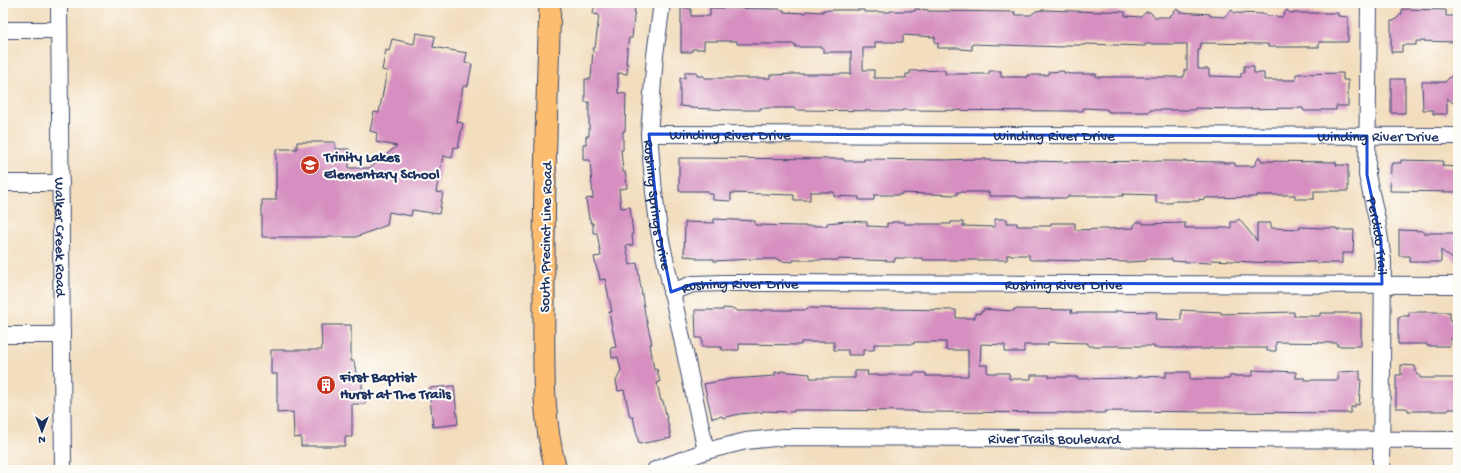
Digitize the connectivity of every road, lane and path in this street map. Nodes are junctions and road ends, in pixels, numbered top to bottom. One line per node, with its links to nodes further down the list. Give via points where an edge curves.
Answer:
1 (59, 3): 6 (street, Walker Creek Road)
2 (550, 3): 21 (main road, South Precinct Line Road, via 544,377 547,428)
3 (662, 3): 7 (street, Rushing Springs Drive)
4 (1369, 3): 8 (street, Perdido Trail)
5 (3, 30): 6 (street)
6 (59, 30): 11 (street, Walker Creek Road)
7 (649, 134): 8 (street, Winding River Drive); 14 (street, Rushing Springs Drive, via 659,230)
8 (1367, 136): 9 (street, Winding River Drive); 12 (street, Perdido Trail, via 1367,174 1381,241)
9 (1458, 136)
10 (3, 183): 11 (street)
11 (61, 183): 16 (street, Walker Creek Road)
12 (1382, 284): 13 (street, Rushing River Drive); 14 (street, Rushing River Drive, via 724,283 693,284); 17 (street, Perdido Trail)
13 (1458, 285)
14 (671, 292): 19 (street, Rushing Springs Drive)
15 (3, 335): 16 (street)
16 (62, 335): 20 (street, Walker Creek Road)
17 (1381, 439): 18 (street, River Trails Boulevard); 19 (street, River Trails Boulevard, via 784,437 746,441); 23 (street, Perdido Trail)
18 (1458, 440)
19 (706, 451): 22 (street, River Trails Boulevard)
20 (63, 470)
21 (556, 470)
22 (656, 470)
23 (1381, 470)

